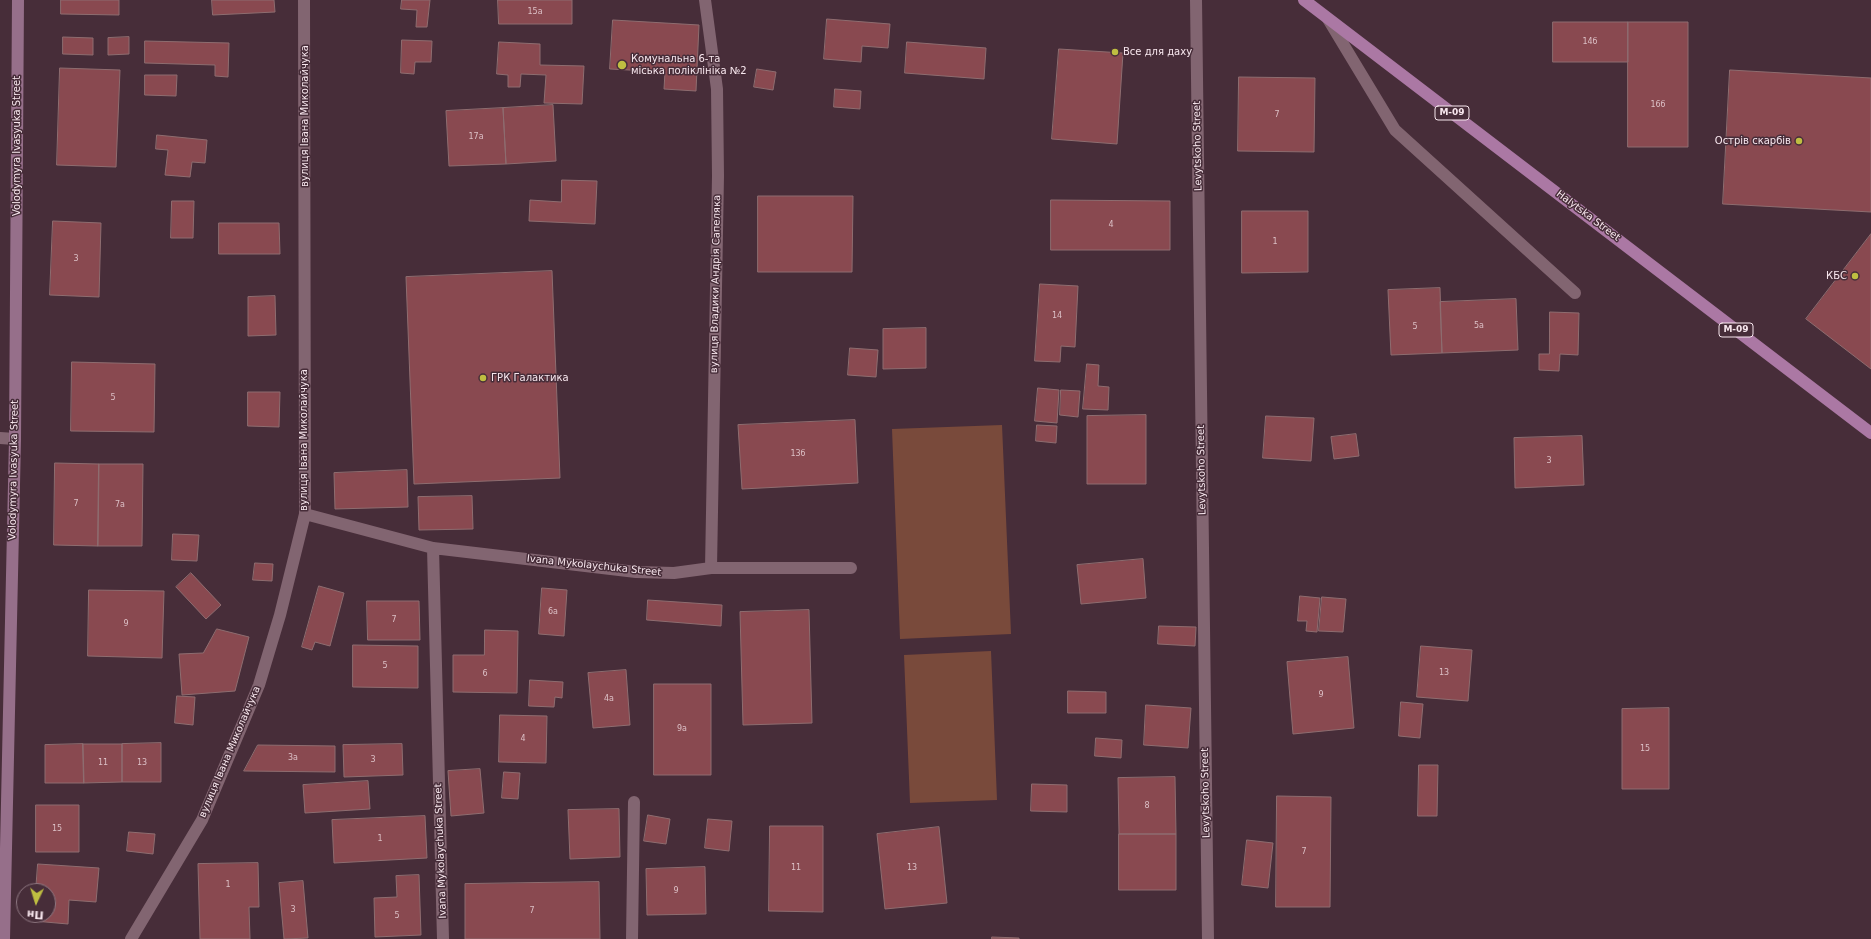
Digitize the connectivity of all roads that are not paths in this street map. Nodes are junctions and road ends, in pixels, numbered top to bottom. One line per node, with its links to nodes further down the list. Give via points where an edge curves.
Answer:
1 (18, 0): 10 (main road, Volodymyra Ivasyuka Street)
2 (304, 0): 11 (street, вулиця Івана Миколайчука)
3 (705, 0): 13 (street, вулиця Владики Андрія Сапеляка, via 717,89 718,176)
4 (1196, 0): 20 (street, Levytskoho Street)
5 (1304, 0): 6 (main road, Halytska Street / М-09)
6 (1328, 18): 7 (street, via 1395,130); 8 (main road, Halytska Street / М-09)
7 (1575, 293)
8 (1871, 433)
9 (0, 438): 10 (street)
10 (15, 439): 16 (main road, Volodymyra Ivasyuka Street)
11 (305, 514): 12 (street, Ivana Mykolaychuka Street); 17 (street, вулиця Івана Миколайчука, via 260,685 202,820)
12 (433, 548): 13 (street, Ivana Mykolaychuka Street, via 636,572 674,573); 18 (street, Ivana Mykolaychuka Street)
13 (711, 568): 14 (street, Ivana Mykolaychuka Street)
14 (851, 568)
15 (634, 802): 19 (street)
16 (4, 939)
17 (131, 939)
18 (444, 939)
19 (632, 939)
20 (1208, 939)

